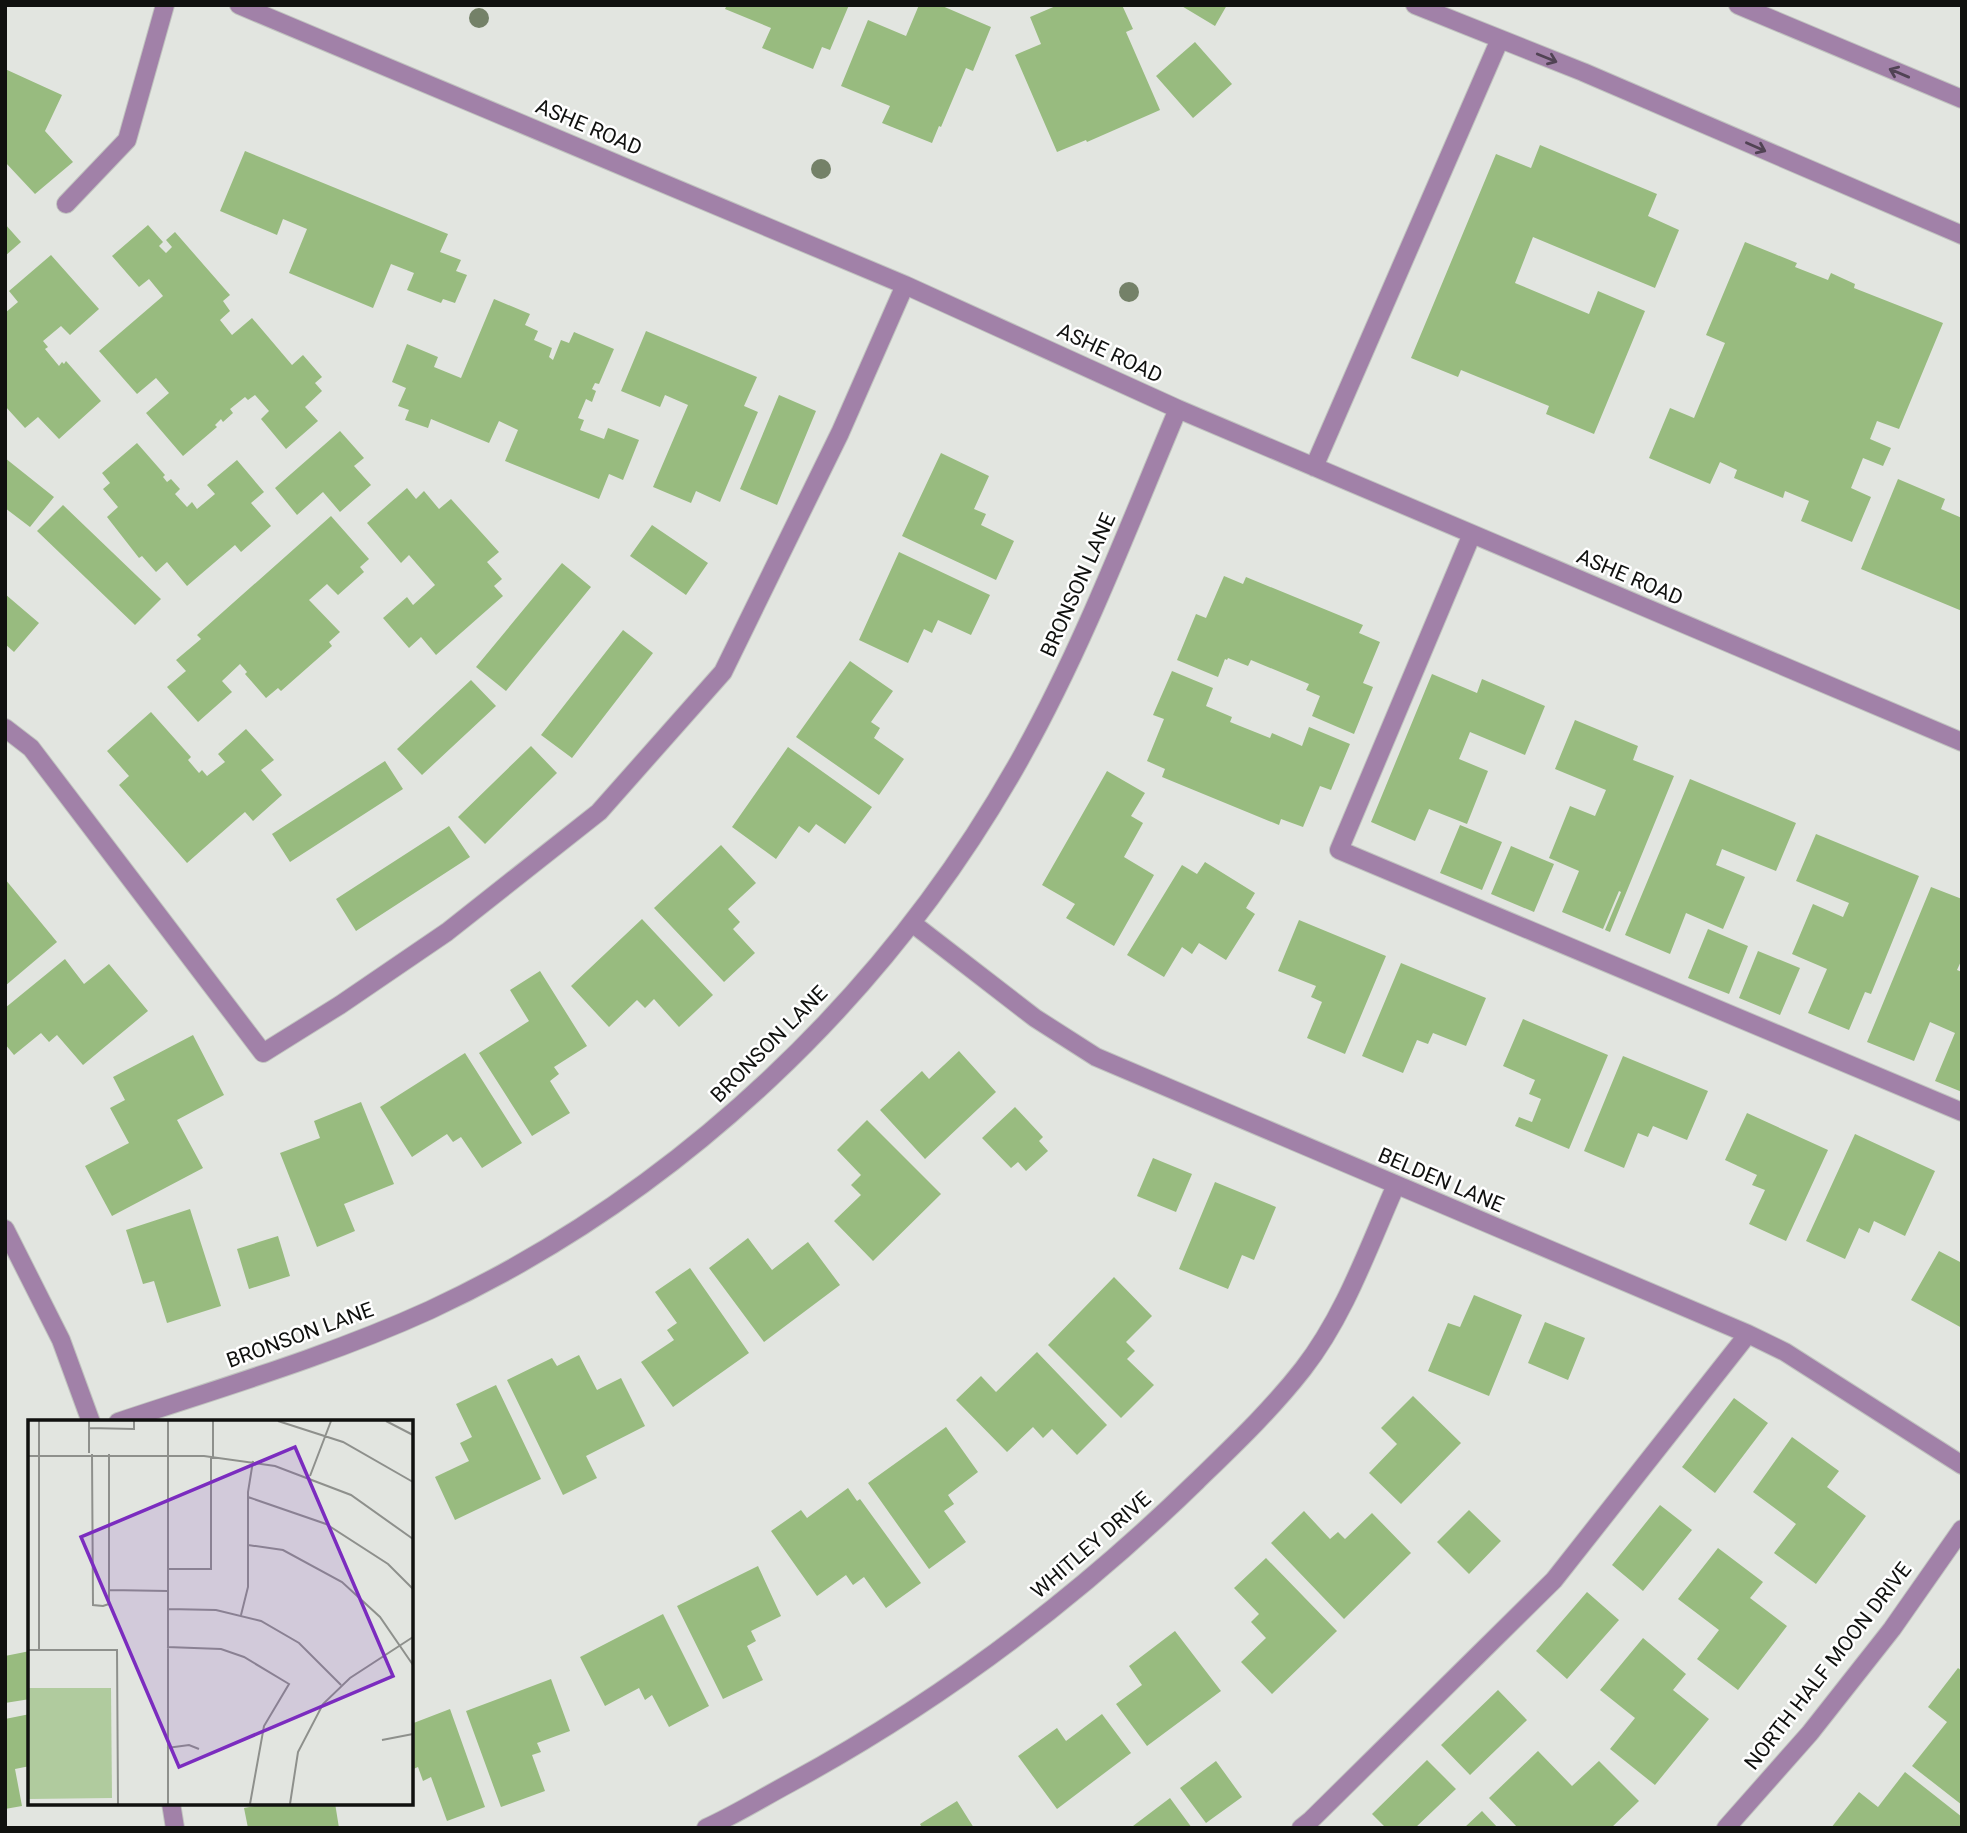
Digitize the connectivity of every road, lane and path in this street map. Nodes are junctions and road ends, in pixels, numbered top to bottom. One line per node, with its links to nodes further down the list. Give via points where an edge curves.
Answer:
1 (166, 5): 7 (street, via 127,140)
2 (239, 5): 9 (street, ASHE ROAD)
3 (1415, 5): 5 (street)
4 (1738, 5): 6 (street, one-way to 4)
5 (1500, 39): 8 (street, one-way to 8); 11 (street)
6 (1962, 99)
7 (66, 204)
8 (1962, 235)
9 (905, 285): 10 (street, ASHE ROAD); 13 (street, via 841,433 723,672 599,812 447,932 263,1053 31,748)
10 (1178, 409): 11 (street, ASHE ROAD); 15 (street, BRONSON LANE, via 1076,650 1024,753 976,833)
11 (1314, 467): 12 (street, ASHE ROAD)
12 (1472, 534): 14 (street, ASHE ROAD); 16 (street, via 1339,850)
13 (5, 728)
14 (1962, 742)
15 (912, 923): 17 (street, BELDEN LANE, via 1035,1018 1096,1056); 21 (street, BRONSON LANE, via 806,1044 721,1123 630,1193 533,1256 430,1310 325,1354)
16 (1962, 1112)
17 (1396, 1185): 19 (street, BELDEN LANE); 26 (street, WHITLEY DRIVE, via 1343,1307 1304,1368 1252,1427 1157,1520 1056,1607 949,1686 837,1758)
18 (5, 1229): 20 (street, via 61,1340)
19 (1748, 1334): 22 (street, BELDEN LANE, via 1785,1352); 27 (street, via 1554,1580)
20 (90, 1420)
21 (124, 1420)
22 (1962, 1465)
23 (1962, 1529): 28 (street, NORTH HALF MOON DRIVE, via 1892,1629 1810,1733)
24 (171, 1805): 25 (street)
25 (175, 1828)
26 (706, 1828)
27 (1301, 1828)
28 (1726, 1828)

